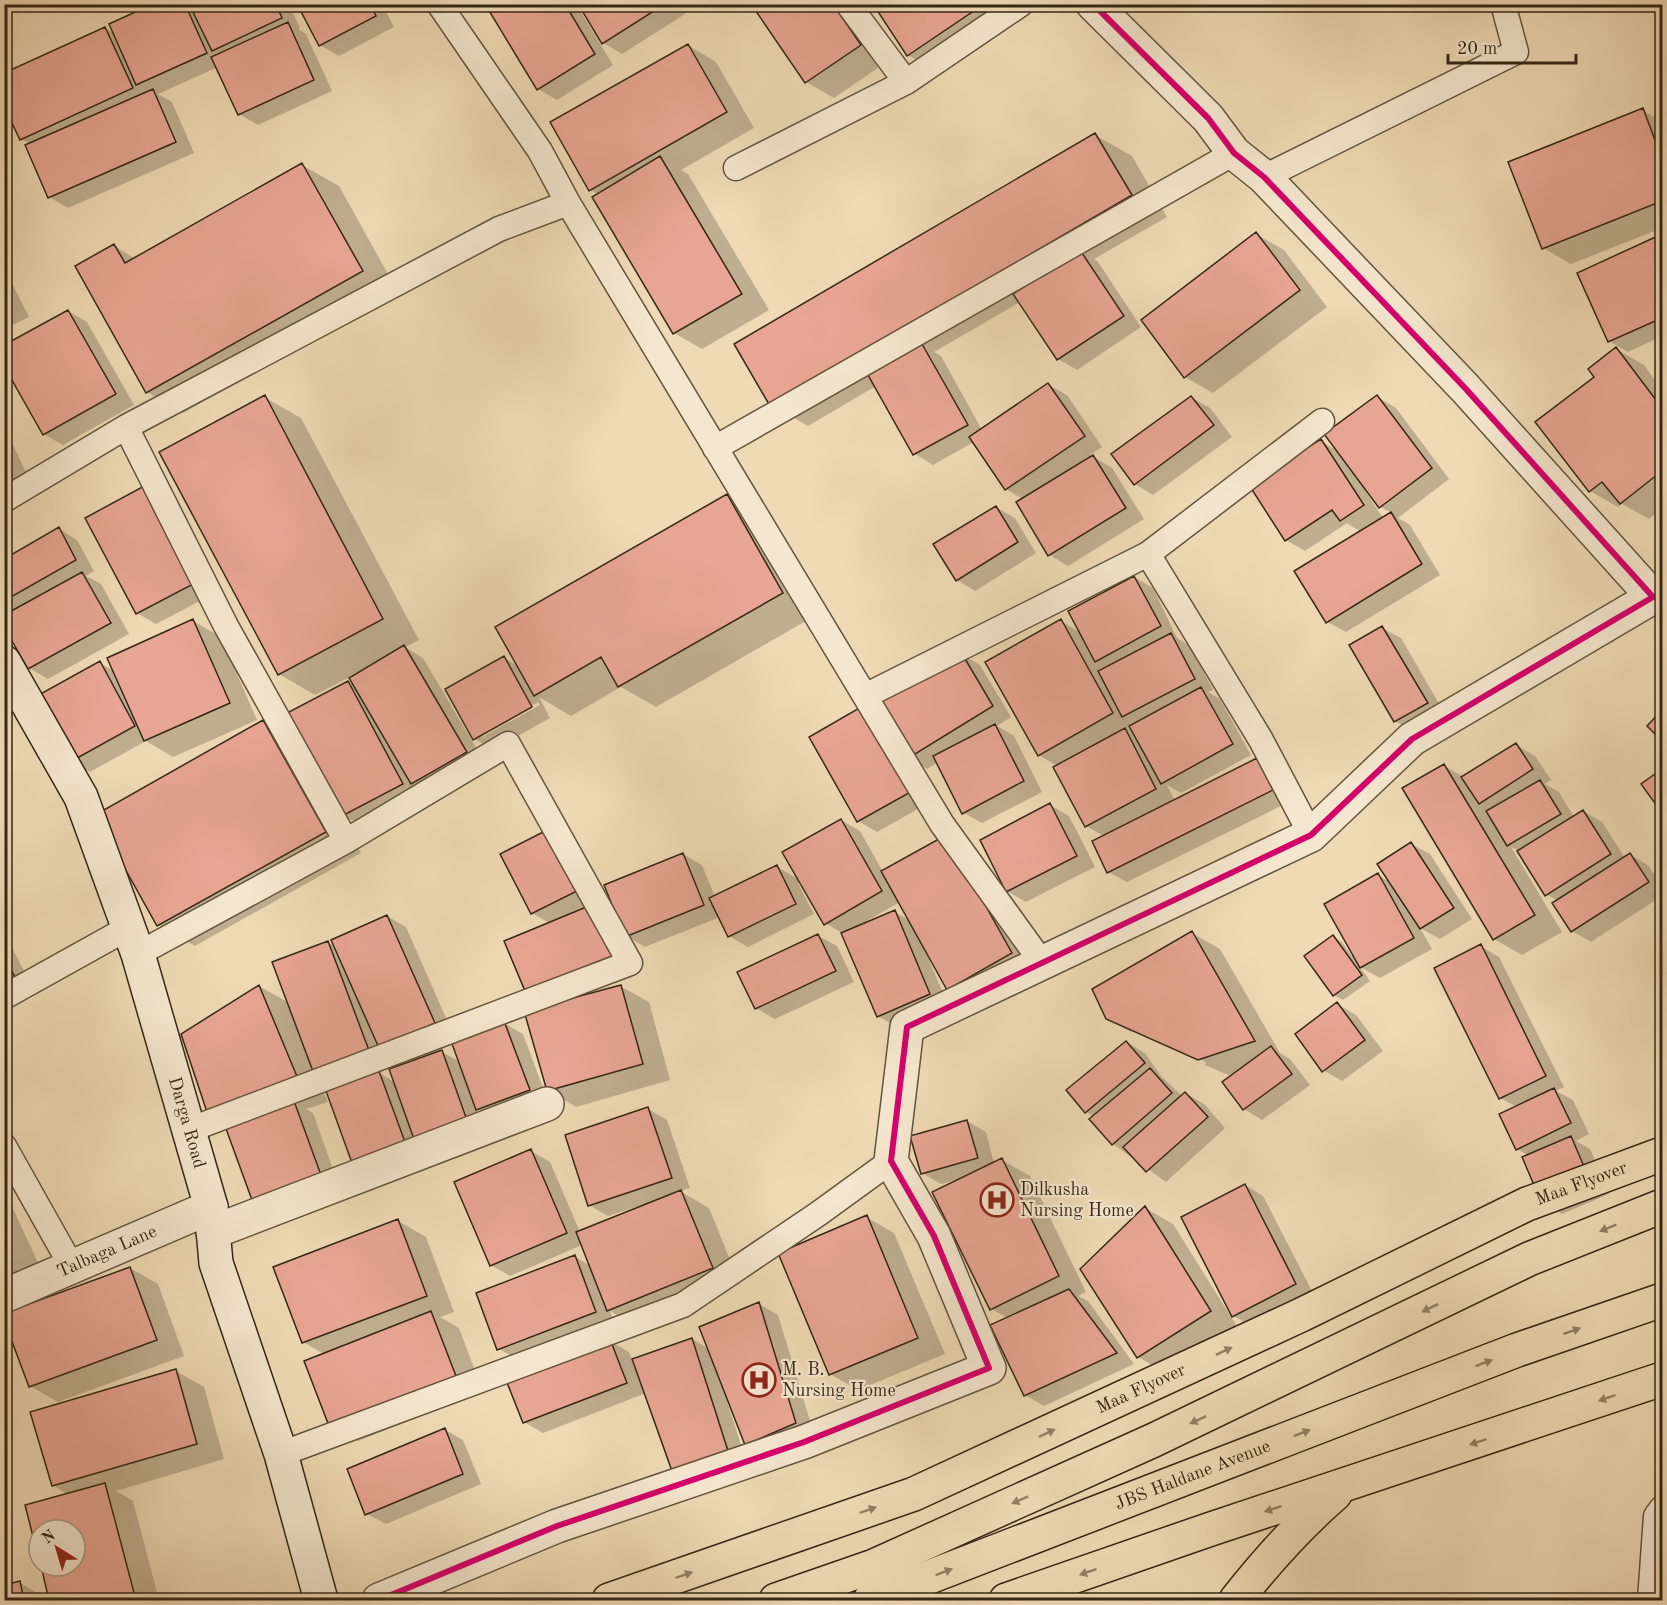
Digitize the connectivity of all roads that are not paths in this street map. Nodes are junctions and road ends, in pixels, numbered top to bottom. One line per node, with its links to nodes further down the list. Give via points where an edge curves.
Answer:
1 (440, 4): 10 (lane, via 540,151)
2 (848, 4): 6 (lane)
3 (1021, 4): 6 (lane)
4 (1093, 4): 7 (street, via 1208,118)
5 (1503, 4): 9 (lane, via 1515,52)
6 (906, 82): 8 (lane)
7 (1234, 153): 9 (street); 13 (lane)
8 (736, 168)
9 (1264, 177): 16 (street, via 1465,388)
10 (568, 203): 12 (lane, via 499,229); 13 (lane)
11 (1322, 421): 15 (lane)
12 (126, 427): 14 (lane); 20 (lane, via 226,626)
13 (715, 448): 18 (lane)
14 (4, 500)
15 (1148, 554): 18 (lane); 19 (lane, via 1261,740)
16 (1658, 600): 19 (street, via 1412,740)
17 (4, 662): 21 (street, Darga Road, via 81,797)
18 (864, 696): 22 (lane, via 942,824)
19 (1311, 835): 22 (street)
20 (346, 841): 21 (lane); 25 (lane, via 508,744 630,963)
21 (133, 941): 23 (lane); 25 (street, Darga Road)
22 (1041, 961): 28 (street, via 907,1027)
23 (4, 997)
24 (546, 1104): 30 (street, Talbaga Lane)
25 (189, 1130): 30 (street, Darga Road)
26 (4, 1146): 31 (lane)
27 (1662, 1154): 40 (main road, Maa Flyover, one-way to 27, via 915,1494 1301,1315 1527,1204)
28 (891, 1161): 35 (lane, via 683,1305); 39 (street, via 934,1236 989,1368 804,1442 557,1526)
29 (1662, 1206): 41 (main road, one-way to 41, via 1529,1259 1154,1440 885,1562)
30 (212, 1220): 31 (street, Talbaga Lane); 35 (street, Darga Road, via 216,1263)
31 (72, 1268): 32 (street, Talbaga Lane)
32 (4, 1296)
33 (1662, 1300): 42 (main road, JBS Haldane Avenue, one-way to 33, via 1517,1350)
34 (1662, 1379): 36 (main road, one-way to 36)
35 (281, 1454): 38 (street, Darga Road)
36 (1346, 1485): 43 (main road, one-way to 43); 44 (main road, via 1275,1552)
37 (1662, 1508): 45 (lane, via 1656,1516)
38 (321, 1600)
39 (379, 1600)
40 (609, 1600)
41 (776, 1600)
42 (870, 1600)
43 (1006, 1600)
44 (1236, 1600)
45 (1650, 1600)

